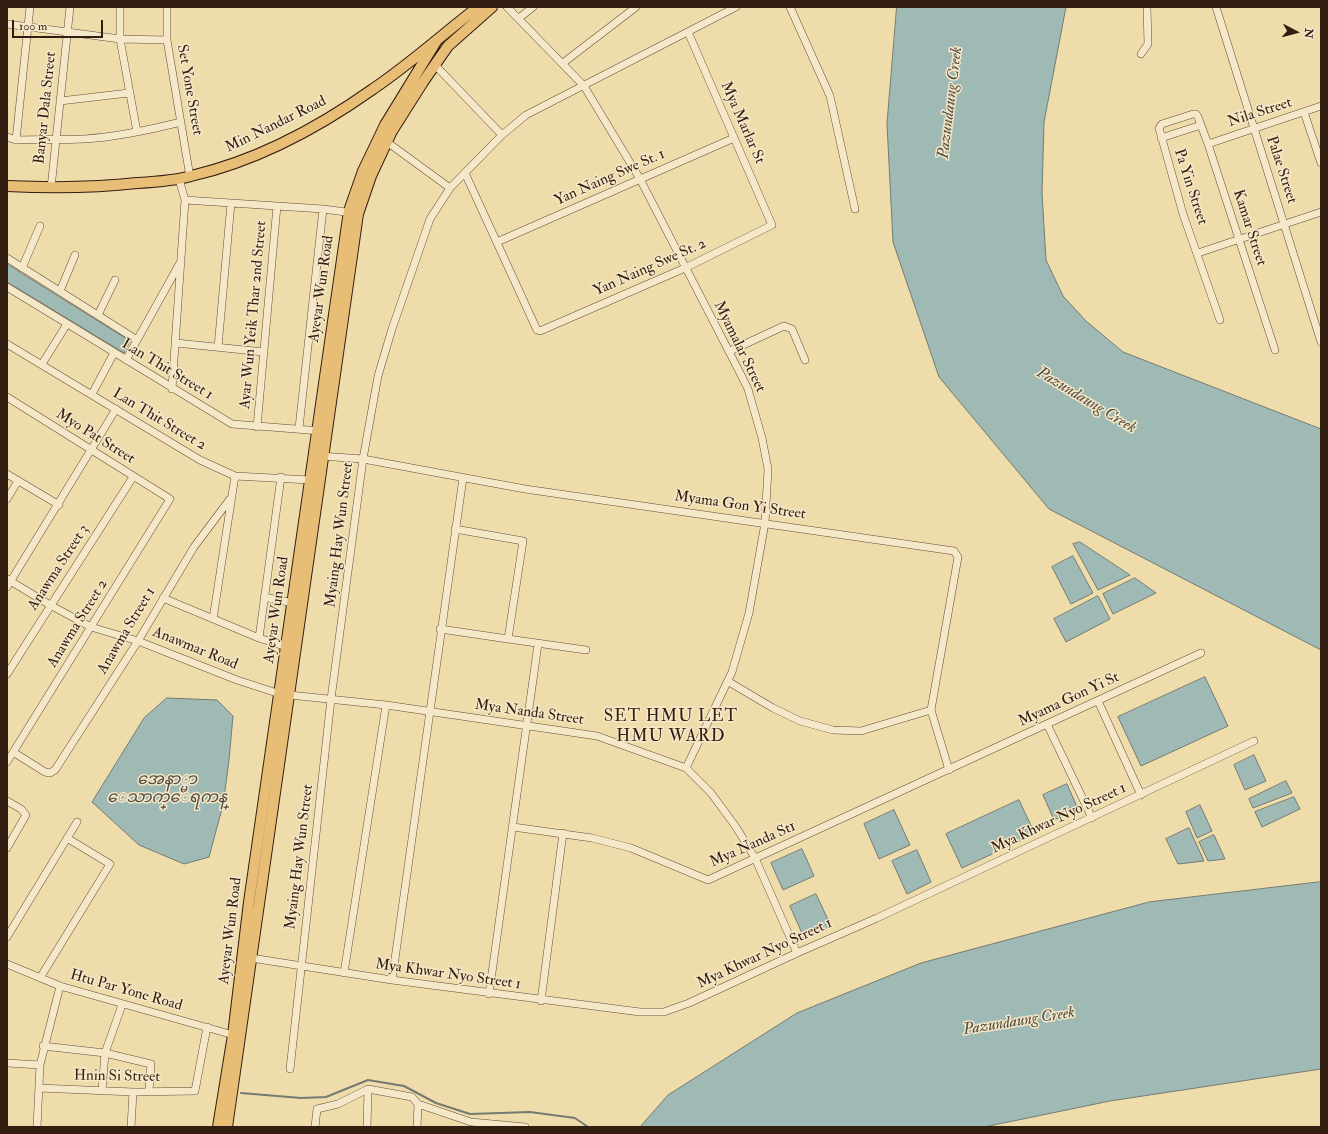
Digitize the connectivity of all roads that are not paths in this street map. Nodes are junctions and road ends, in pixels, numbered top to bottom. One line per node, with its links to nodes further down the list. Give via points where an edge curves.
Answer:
1 (30, 7): 16 (street)
2 (70, 7): 17 (street, Banyar Dala Street)
3 (120, 7): 19 (street)
4 (167, 7): 21 (street, Set Yone Street)
5 (478, 7): 20 (main road, Min Nandar Road)
6 (492, 7): 22 (main road)
7 (507, 7): 14 (street, Myamalar Street)
8 (533, 7): 14 (street)
9 (636, 7): 24 (street)
10 (736, 7): 18 (street, Myaing Hay Wun Street)
11 (790, 7): 57 (street, via 830,96)
12 (1147, 7): 23 (street, via 1148,44)
13 (1216, 7): 35 (street, Palae Street)
14 (519, 18): 24 (street, Myamalar Street)
15 (7, 24): 16 (street)
16 (28, 27): 17 (street); 42 (street)
17 (67, 32): 19 (street); 28 (street, Banyar Dala Street)
18 (688, 32): 26 (street, Myaing Hay Wun Street); 40 (street, Mya Marlar St)
19 (120, 38): 21 (street); 27 (street)
20 (439, 39): 22 (main road); 30 (main road); 47 (main road, Min Nandar Road, via 373,90 317,125 229,166)
21 (167, 40): 32 (street, Set Yone Street)
22 (448, 46): 25 (main road)
23 (1141, 54)
24 (563, 63): 26 (street, Myamalar Street)
25 (435, 65): 30 (main road); 37 (street)
26 (584, 86): 37 (street, Myaing Hay Wun Street, via 526,115); 49 (street, Myamalar Street)
27 (130, 93): 28 (street); 36 (street)
28 (60, 101): 39 (street, Banyar Dala Street)
29 (1321, 106): 31 (street, Nila Street)
30 (399, 110): 43 (main road, Ayeyar Wun Road); 59 (main road, Ayeyar Wun Road, via 363,171)
31 (1304, 112): 35 (street, Nila Street); 45 (street)
32 (181, 122): 36 (street); 47 (street, Set Yone Street)
33 (1201, 125): 34 (street, Kamar Street, via 1196,114 1162,124); 41 (street); 44 (street, Kamar Street)
34 (1159, 128): 41 (street, Pa Yin Street)
35 (1254, 128): 44 (street, Nila Street); 60 (street, Palae Street)
36 (137, 132): 39 (street, via 83,139)
37 (502, 135): 46 (street, Myaing Hay Wun Street)
38 (7, 138): 42 (street)
39 (56, 138): 42 (street); 51 (street, Banyar Dala Street)
40 (734, 138): 49 (street, Yan Naing Swe St. 1); 61 (street, Mya Marlar St)
41 (1161, 138): 65 (street, Pa Yin Street, via 1183,214)
42 (16, 140)
43 (387, 142): 52 (street); 59 (main road, Ayeyar Wun Road)
44 (1208, 144): 63 (street, Kamar Street)
45 (1321, 161)
46 (465, 173): 52 (street, Myaing Hay Wun Street); 64 (street)
47 (190, 177): 48 (main road, Min Nandar Road)
48 (179, 179): 51 (main road, Min Nandar Road, via 100,187); 53 (street)
49 (640, 179): 64 (street, Yan Naing Swe St. 1); 70 (street, Myamalar Street)
50 (7, 186): 51 (main road, Min Nandar Road)
51 (51, 188)
52 (450, 188): 98 (street, Myaing Hay Wun Street, via 430,219 392,329 378,376)
53 (186, 200): 54 (street); 68 (street)
54 (231, 203): 55 (street); 81 (street)
55 (277, 206): 56 (street); 84 (street, Ayar Wun Yeik Thar 2nd Street)
56 (323, 209): 59 (street); 94 (street)
57 (855, 209)
58 (1321, 212): 60 (street)
59 (354, 213): 95 (main road, Ayeyar Wun Road)
60 (1285, 224): 63 (street); 79 (street, Palae Street)
61 (772, 225): 70 (street, Yan Naing Swe St. 2)
62 (40, 226): 69 (street)
63 (1239, 240): 65 (street); 82 (street, Kamar Street)
64 (497, 242): 70 (street, Yan Naing Swe St. 2, via 538,331)
65 (1198, 253): 75 (street, Pa Yin Street)
66 (75, 255): 73 (street)
67 (7, 258): 69 (street)
68 (182, 260): 77 (street); 78 (street)
69 (22, 268): 73 (street)
70 (685, 268): 83 (street, Myamalar Street)
71 (115, 280): 74 (street)
72 (7, 287): 76 (street, Lan Thit Street 1)
73 (60, 291): 74 (street)
74 (98, 315): 77 (street)
75 (1220, 320)
76 (67, 324): 85 (street, Lan Thit Street 1); 88 (street)
77 (137, 340): 86 (street)
78 (176, 342): 81 (street); 89 (street)
79 (1321, 342)
80 (7, 344): 88 (street, Lan Thit Street 2)
81 (218, 347): 84 (street)
82 (1275, 350)
83 (730, 351): 87 (street, via 784,326 792,329); 110 (street, Myamalar Street, via 748,389 762,438 768,468)
84 (264, 352): 93 (street, Ayar Wun Yeik Thar 2nd Street)
85 (114, 353): 86 (street, Lan Thit Street 1); 90 (street)
86 (126, 360): 89 (street, Lan Thit Street 1)
87 (805, 360)
88 (42, 364): 90 (street, Lan Thit Street 2)
89 (172, 389): 93 (street, Lan Thit Street 1, via 232,424)
90 (92, 394): 92 (street, Lan Thit Street 2)
91 (7, 397): 96 (street, Myo Pat Street)
92 (116, 409): 96 (street); 100 (street, Lan Thit Street 2, via 200,460)
93 (257, 427): 94 (street, Lan Thit Street 1)
94 (299, 428): 95 (street, Lan Thit Street 1)
95 (322, 431): 97 (main road, Ayeyar Wun Road)
96 (92, 450): 101 (street, Myo Pat Street); 109 (street)
97 (319, 456): 98 (street, Myama Gon Yi Street); 104 (main road, Ayeyar Wun Road); 129 (main road, Ayeyar Wun Road)
98 (363, 459): 103 (street, Myama Gon Yi Street); 130 (street, Myaing Hay Wun Street)
99 (7, 474): 105 (street)
100 (235, 476): 102 (street, Lan Thit Street 2); 108 (street)
101 (133, 477): 107 (street, Myo Pat Street); 116 (street, Anawma Street 3)
102 (281, 477): 104 (street, Lan Thit Street 2); 113 (street)
103 (463, 478): 110 (street, Myama Gon Yi Street); 111 (street)
104 (310, 480): 115 (main road, Ayeyar Wun Road)
105 (18, 481): 106 (street); 109 (street)
106 (7, 499)
107 (170, 499): 118 (street, Anawma Street 2)
108 (230, 499): 114 (street, Anawma Street 1, via 194,547); 117 (street)
109 (58, 505): 112 (street)
110 (765, 523): 128 (street, Myamalar Street, via 749,613); 133 (street, Myama Gon Yi Street, via 954,552 958,557)
111 (455, 529): 119 (street); 121 (street, via 523,541)
112 (8, 583): 116 (street, Anawmar Road)
113 (264, 597): 115 (street); 120 (street)
114 (163, 598): 117 (street); 122 (street, Anawma Street 1)
115 (293, 603): 124 (main road, Ayeyar Wun Road)
116 (50, 605): 118 (street, Anawmar Road); 127 (street, Anawma Street 3)
117 (213, 619): 120 (street)
118 (91, 627): 122 (street, Anawmar Road); 138 (street, Anawma Street 2)
119 (440, 629): 121 (street); 134 (street)
120 (259, 638): 124 (street)
121 (508, 639): 123 (street)
122 (138, 641): 129 (street, Anawmar Road, via 237,680); 138 (street, Anawma Street 1, via 55,770 45,772)
123 (538, 644): 125 (street); 136 (street)
124 (287, 647): 129 (main road, Ayeyar Wun Road)
125 (586, 650)
126 (1201, 653): 131 (street, Myama Gon Yi St)
127 (7, 674)
128 (729, 682): 133 (street, via 800,721 833,730 861,731); 140 (street, Myamalar Street)
129 (285, 694): 130 (street, Mya Nanda Street); 153 (main road, Ayeyar Wun Road)
130 (331, 699): 132 (street, Mya Nanda Street); 155 (street, Myaing Hay Wun Street)
131 (1098, 701): 135 (street, Myama Gon Yi St); 142 (street)
132 (386, 705): 134 (street, Mya Nanda Street); 156 (street)
133 (931, 710): 141 (street)
134 (429, 712): 136 (street, Mya Nanda Street); 158 (street)
135 (1047, 724): 141 (street, Myama Gon Yi St); 144 (street)
136 (526, 726): 140 (street, Mya Nanda Street, via 597,736); 146 (street)
137 (1254, 742): 142 (street, Mya Khwar Nyo Street 1)
138 (13, 752): 139 (street, Anawma Street 2)
139 (7, 762)
140 (686, 768): 150 (street, Mya Nanda Street, via 711,793)
141 (949, 770): 150 (street, Mya Nanda St1)
142 (1141, 795): 144 (street, Mya Khwar Nyo Street 1)
143 (7, 801): 149 (street, via 25,813 26,817)
144 (1092, 818): 152 (street, Mya Khwar Nyo Street 1)
145 (77, 822): 148 (street)
146 (513, 827): 147 (street, Mya Nanda St1); 160 (street)
147 (563, 833): 150 (street, Mya Nanda St1, via 632,848 708,880); 161 (street)
148 (68, 838): 151 (street); 157 (street, via 110,864)
149 (7, 848)
150 (755, 858): 152 (street, Mya Nanda Street)
151 (7, 936)
152 (796, 953): 161 (street, Mya Khwar Nyo Street 1, via 690,1003 664,1012 640,1012)
153 (247, 958): 155 (street, Mya Khwar Nyo Street 1); 164 (main road, Ayeyar Wun Road)
154 (7, 964): 157 (street, Htu Par Yone Road)
155 (300, 966): 156 (street, Mya Khwar Nyo Street 1); 169 (street, Myaing Hay Wun Street)
156 (344, 973): 158 (street, Mya Khwar Nyo Street 1)
157 (40, 978): 159 (street, Htu Par Yone Road)
158 (392, 980): 160 (street, Mya Khwar Nyo Street 1)
159 (60, 986): 162 (street, Htu Par Yone Road); 165 (street)
160 (489, 994): 161 (street, Mya Khwar Nyo Street 1)
161 (541, 1001)
162 (122, 1005): 163 (street, Htu Par Yone Road); 166 (street)
163 (207, 1028): 164 (street, Htu Par Yone Road); 173 (street, Hnin Si Street, via 195,1091)
164 (237, 1036): 179 (main road, Ayeyar Wun Road); 180 (main road, Ayeyar Wun Road)
165 (44, 1046): 166 (street); 168 (street)
166 (105, 1052): 171 (street); 173 (street, via 151,1064)
167 (7, 1063): 168 (street)
168 (40, 1065): 170 (street)
169 (290, 1069)
170 (39, 1088): 171 (street, Hnin Si Street); 177 (street)
171 (102, 1090): 174 (street, Hnin Si Street)
172 (368, 1090): 175 (street, via 412,1097); 181 (street, via 338,1104 318,1109); 182 (street)
173 (149, 1091): 174 (street, Hnin Si Street)
174 (133, 1092): 178 (street)
175 (418, 1104): 176 (street); 183 (street)
176 (470, 1124): 184 (street)
177 (37, 1127)
178 (131, 1127)
179 (218, 1127)
180 (227, 1127)
181 (315, 1127)
182 (366, 1127)
183 (417, 1127)
184 (526, 1127)

